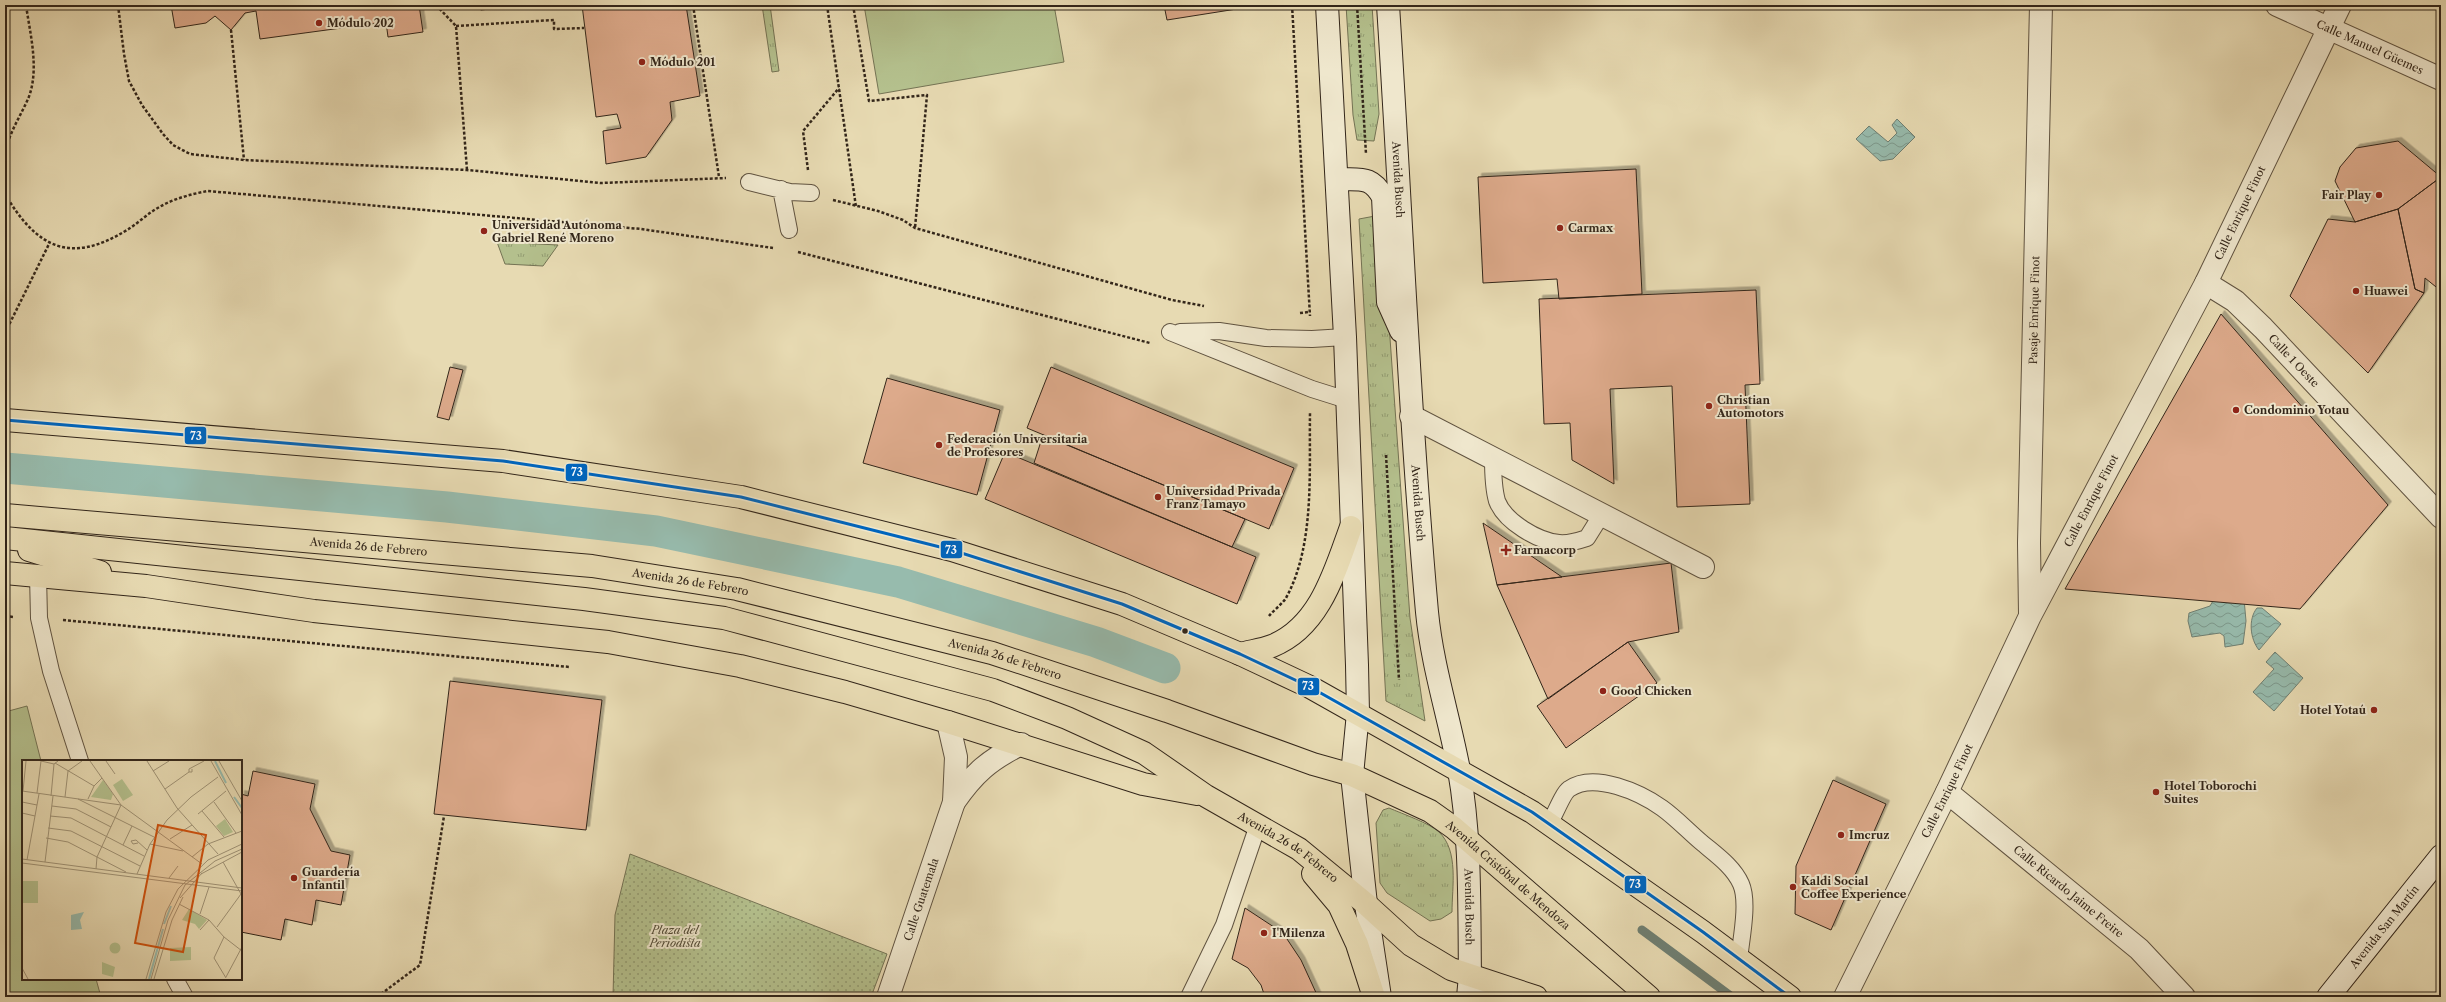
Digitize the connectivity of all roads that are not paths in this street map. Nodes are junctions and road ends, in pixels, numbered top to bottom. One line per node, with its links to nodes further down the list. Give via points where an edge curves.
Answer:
1 (1327, 5): 8 (street)
2 (1388, 5): 15 (street, Avenida Busch)
3 (2040, 5): 30 (street, Pasaje Enrique Finot, via 2029,543)
4 (2277, 5): 6 (street, Calle Manuel Güemes)
5 (2340, 5): 6 (street, Calle Enrique Finot)
6 (2330, 28): 7 (street, Calle Manuel Güemes); 13 (street, Calle Enrique Finot)
7 (2441, 79)
8 (1338, 179): 14 (street); 15 (street, via 1368,180 1377,185 1383,197 1388,302)
9 (749, 182): 10 (lane)
10 (781, 189): 11 (lane); 12 (lane)
11 (811, 193)
12 (788, 230)
13 (2206, 283): 22 (street, Calle 1 Oeste, via 2235,301 2263,328); 30 (street, Calle Enrique Finot)
14 (1345, 337): 16 (street); 16 (lane, via 1266,338 1219,330 1170,332 1312,389)
15 (1407, 347): 17 (street, Avenida Busch)
16 (1347, 400): 23 (street)
17 (1411, 416): 19 (street); 36 (street, Avenida Busch, via 1428,616)
18 (5, 420): 31 (main road, via 504,461 741,497 952,550 1122,604)
19 (1493, 458): 20 (street); 20 (lane, via 1493,478 1498,501 1506,514 1540,537 1559,543 1587,538 1596,528)
20 (1602, 514): 26 (street)
21 (5, 515): 37 (main road, Avenida 26 de Febrero, via 592,566 737,589 992,653 1167,711 1312,764)
22 (2441, 517)
23 (1351, 527): 31 (main road, via 1330,587 1309,617 1293,634 1273,646); 32 (street)
24 (5, 538): 39 (main road, Avenida 26 de Febrero, via 577,598 724,618 993,690 1067,718 1144,753)
25 (5, 543): 29 (main road)
26 (1704, 567)
27 (5, 573): 28 (main road, Avenida 26 de Febrero)
28 (38, 575): 29 (main road, Avenida 26 de Febrero); 35 (lane, via 39,618 50,671)
29 (146, 586): 33 (main road, Avenida 26 de Febrero, via 314,611 608,642 740,666 845,692)
30 (2030, 616): 38 (street, Calle Enrique Finot)
31 (1240, 654): 32 (main road)
32 (1358, 713): 36 (main road); 37 (street)
33 (948, 722): 34 (main road, Avenida 26 de Febrero); 40 (street, Calle Guatemala, via 956,757)
34 (1021, 744): 39 (main road, Avenida 26 de Febrero, via 1144,784); 40 (street, Calle Guatemala, via 998,755 980,768)
35 (80, 760)
36 (1458, 770): 41 (main road); 43 (street, Avenida Busch)
37 (1352, 775): 43 (main road, Avenida Cristóbal de Mendoza, via 1430,811); 46 (street)
38 (1947, 792): 60 (street, Calle Enrique Finot); 61 (street, Calle Ricardo Jaime Freire, via 2139,949)
39 (1206, 796): 42 (main road, Avenida 26 de Febrero)
40 (954, 802): 51 (street, Calle Guatemala)
41 (1550, 823): 47 (main road); 47 (lane, via 1568,789 1584,783 1605,782 1632,791 1662,808 1730,867 1741,884 1743,923)
42 (1258, 824): 44 (main road, Avenida 26 de Febrero); 52 (lane, via 1224,925)
43 (1468, 841): 48 (street, Avenida Busch); 58 (main road, Avenida Cristóbal de Mendoza)
44 (1286, 842): 46 (main road, Avenida 26 de Febrero); 53 (main road, via 1339,905 1357,944)
45 (2441, 856): 62 (street, Avenida San Martín)
46 (1366, 904): 48 (main road, via 1411,946 1451,969); 54 (street)
47 (1739, 959): 59 (main road)
48 (1470, 976): 55 (street, Avenida Busch); 56 (lane); 57 (main road)
49 (176, 980): 50 (lane)
50 (186, 997)
51 (888, 997)
52 (1189, 997)
53 (1374, 997)
54 (1380, 997)
55 (1468, 997)
56 (1482, 997)
57 (1536, 997)
58 (1650, 997)
59 (1790, 997)
60 (1845, 997)
61 (2184, 997)
62 (2328, 997)

